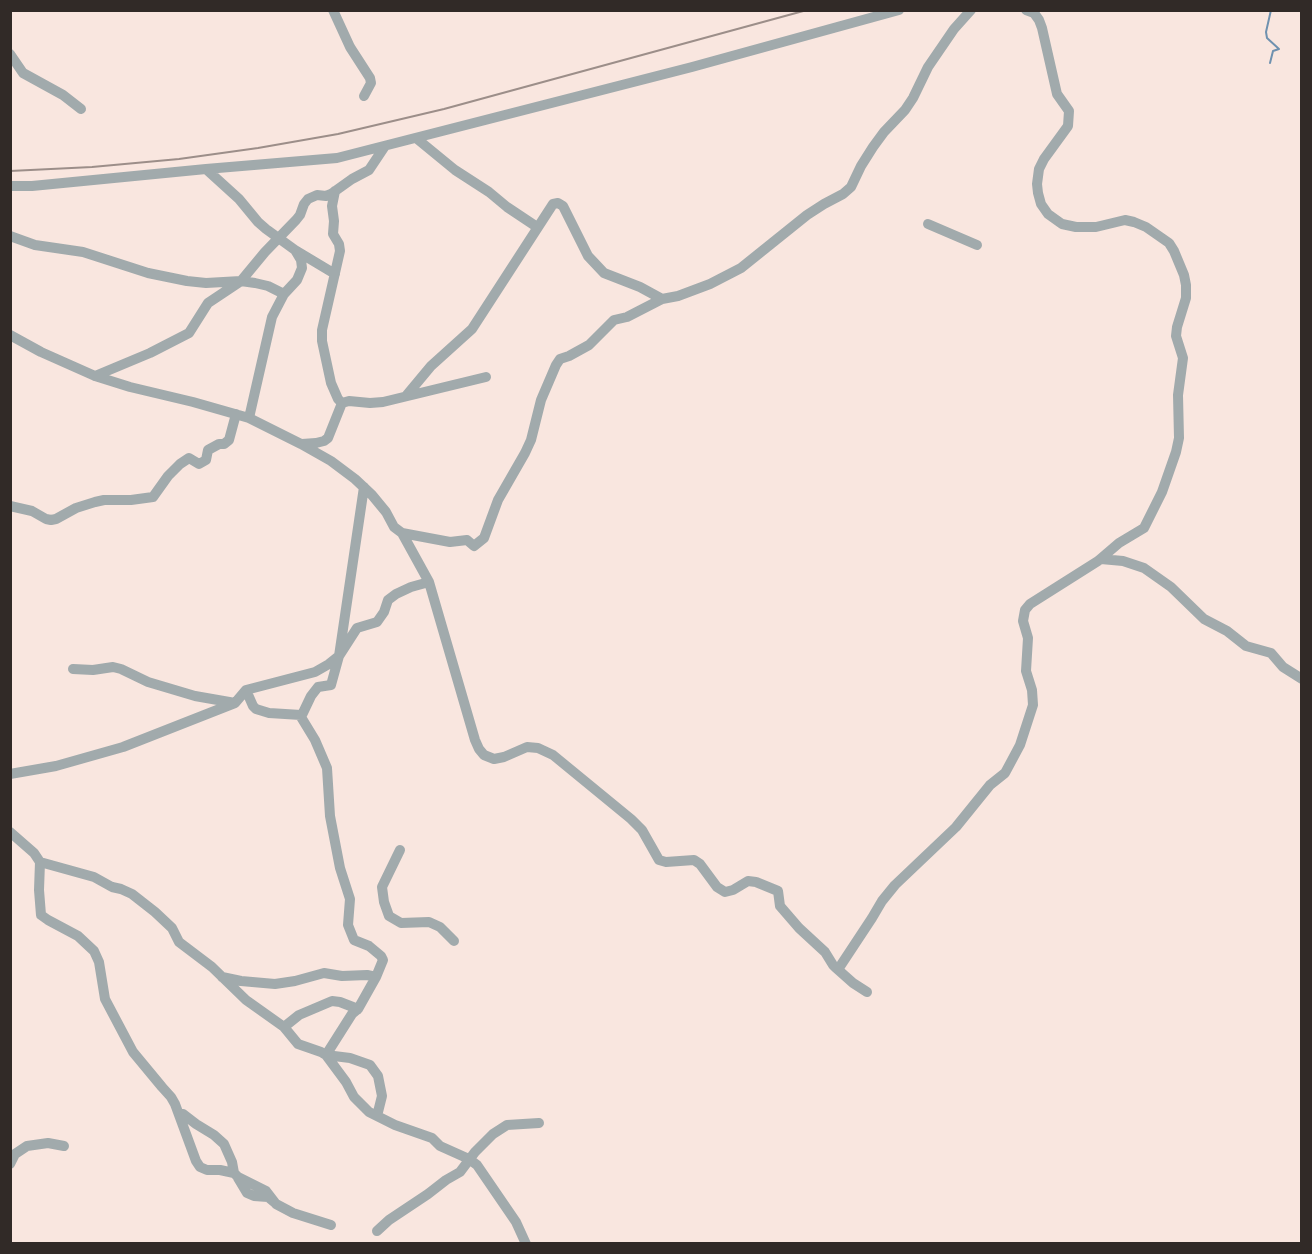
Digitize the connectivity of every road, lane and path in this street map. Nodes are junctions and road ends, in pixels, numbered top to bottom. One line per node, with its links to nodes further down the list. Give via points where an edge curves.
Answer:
1 (333, 10): 6 (street, via 370,78)
2 (899, 10): 8 (street)
3 (971, 10): 22 (street, via 928,67 905,110 873,147 851,187 807,215 741,268 710,284)
4 (1026, 10): 34 (street, via 1039,20 1057,94 1069,111 1068,126 1039,169 1041,204 1062,224 1096,227 1125,220 1146,227 1174,250 1186,285 1176,336 1183,358 1176,452 1147,524)
5 (10, 54): 7 (street, via 23,73)
6 (364, 96)
7 (81, 109)
8 (416, 138): 9 (street); 14 (street)
9 (385, 146): 10 (street, via 337,158); 12 (street, via 369,170)
10 (206, 169): 11 (street); 16 (street, via 258,222)
11 (10, 186)
12 (335, 192): 16 (street, via 308,199 300,215); 19 (street, via 333,234 340,251)
13 (927, 224): 17 (street)
14 (537, 227): 22 (street, via 553,204 558,203 588,256 604,273); 26 (street, via 472,329 431,366)
15 (10, 236): 20 (street, via 187,281)
16 (279, 237): 18 (street); 20 (street)
17 (977, 245)
18 (295, 250): 19 (street); 21 (street, via 302,268)
19 (335, 274): 27 (street, via 321,341 331,383)
20 (241, 281): 21 (street, via 268,286); 24 (street, via 208,303 189,333)
21 (284, 294): 29 (street, via 270,326)
22 (662, 299): 33 (street, via 614,320 589,345 560,359 542,400 531,440 498,500 484,538 474,546 467,540 450,542)
23 (10, 335): 24 (street)
24 (95, 376): 28 (street)
25 (486, 377): 26 (street)
26 (406, 396): 27 (street, via 383,402)
27 (342, 403): 30 (street, via 328,438)
28 (236, 414): 29 (street); 32 (street, via 229,440 208,450 207,460 199,464 189,458 168,476 153,497 95,502 51,520)
29 (249, 418): 30 (street)
30 (301, 444): 31 (street)
31 (364, 487): 33 (street); 36 (street)
32 (10, 506)
33 (402, 532): 35 (street)
34 (1101, 559): 38 (street, via 1144,568 1171,587 1204,619 1251,648 1271,652 1283,667); 47 (street, via 1025,610 1026,670 1034,705 1005,773 895,885 841,966)
35 (429, 582): 36 (street, via 388,600 377,622 357,628); 47 (street, via 475,740 484,755 494,759 527,747 553,755 631,819 659,860 694,860 725,892 748,880 777,891 780,906 825,952)
36 (339, 656): 39 (street, via 315,672); 41 (street, via 331,685 318,687)
37 (73, 669): 40 (street, via 113,667 148,682)
38 (1302, 679)
39 (246, 690): 40 (street); 41 (street, via 256,709)
40 (235, 704): 42 (street, via 123,747)
41 (302, 715): 49 (street, via 327,768 330,816 350,899 348,925 354,940 381,956)
42 (10, 774)
43 (10, 832): 45 (street)
44 (400, 850): 46 (street, via 382,887 389,916 401,923 429,922)
45 (40, 862): 48 (street, via 94,877 132,894 172,928 179,942); 54 (street, via 42,915 78,936 94,951 105,999 127,1041 171,1096)
46 (454, 941)
47 (835, 968): 50 (street)
48 (222, 977): 49 (street, via 275,984 324,973); 52 (street)
49 (376, 977): 51 (street)
50 (867, 993)
51 (358, 1009): 52 (street, via 332,1001); 53 (street)
52 (284, 1027): 53 (street, via 298,1044)
53 (326, 1055): 55 (street, via 354,1097); 55 (street, via 350,1058 375,1070 382,1096)
54 (179, 1114): 59 (street, via 224,1144); 59 (street, via 200,1167)
55 (377, 1116): 62 (street, via 432,1138 477,1165 516,1222)
56 (539, 1123): 61 (street, via 507,1125 493,1134 460,1172)
57 (64, 1146): 58 (street, via 27,1146 15,1154)
58 (10, 1164)
59 (236, 1175): 60 (street, via 247,1193 268,1197 293,1213)
60 (331, 1225)
61 (377, 1231)
62 (526, 1244)

